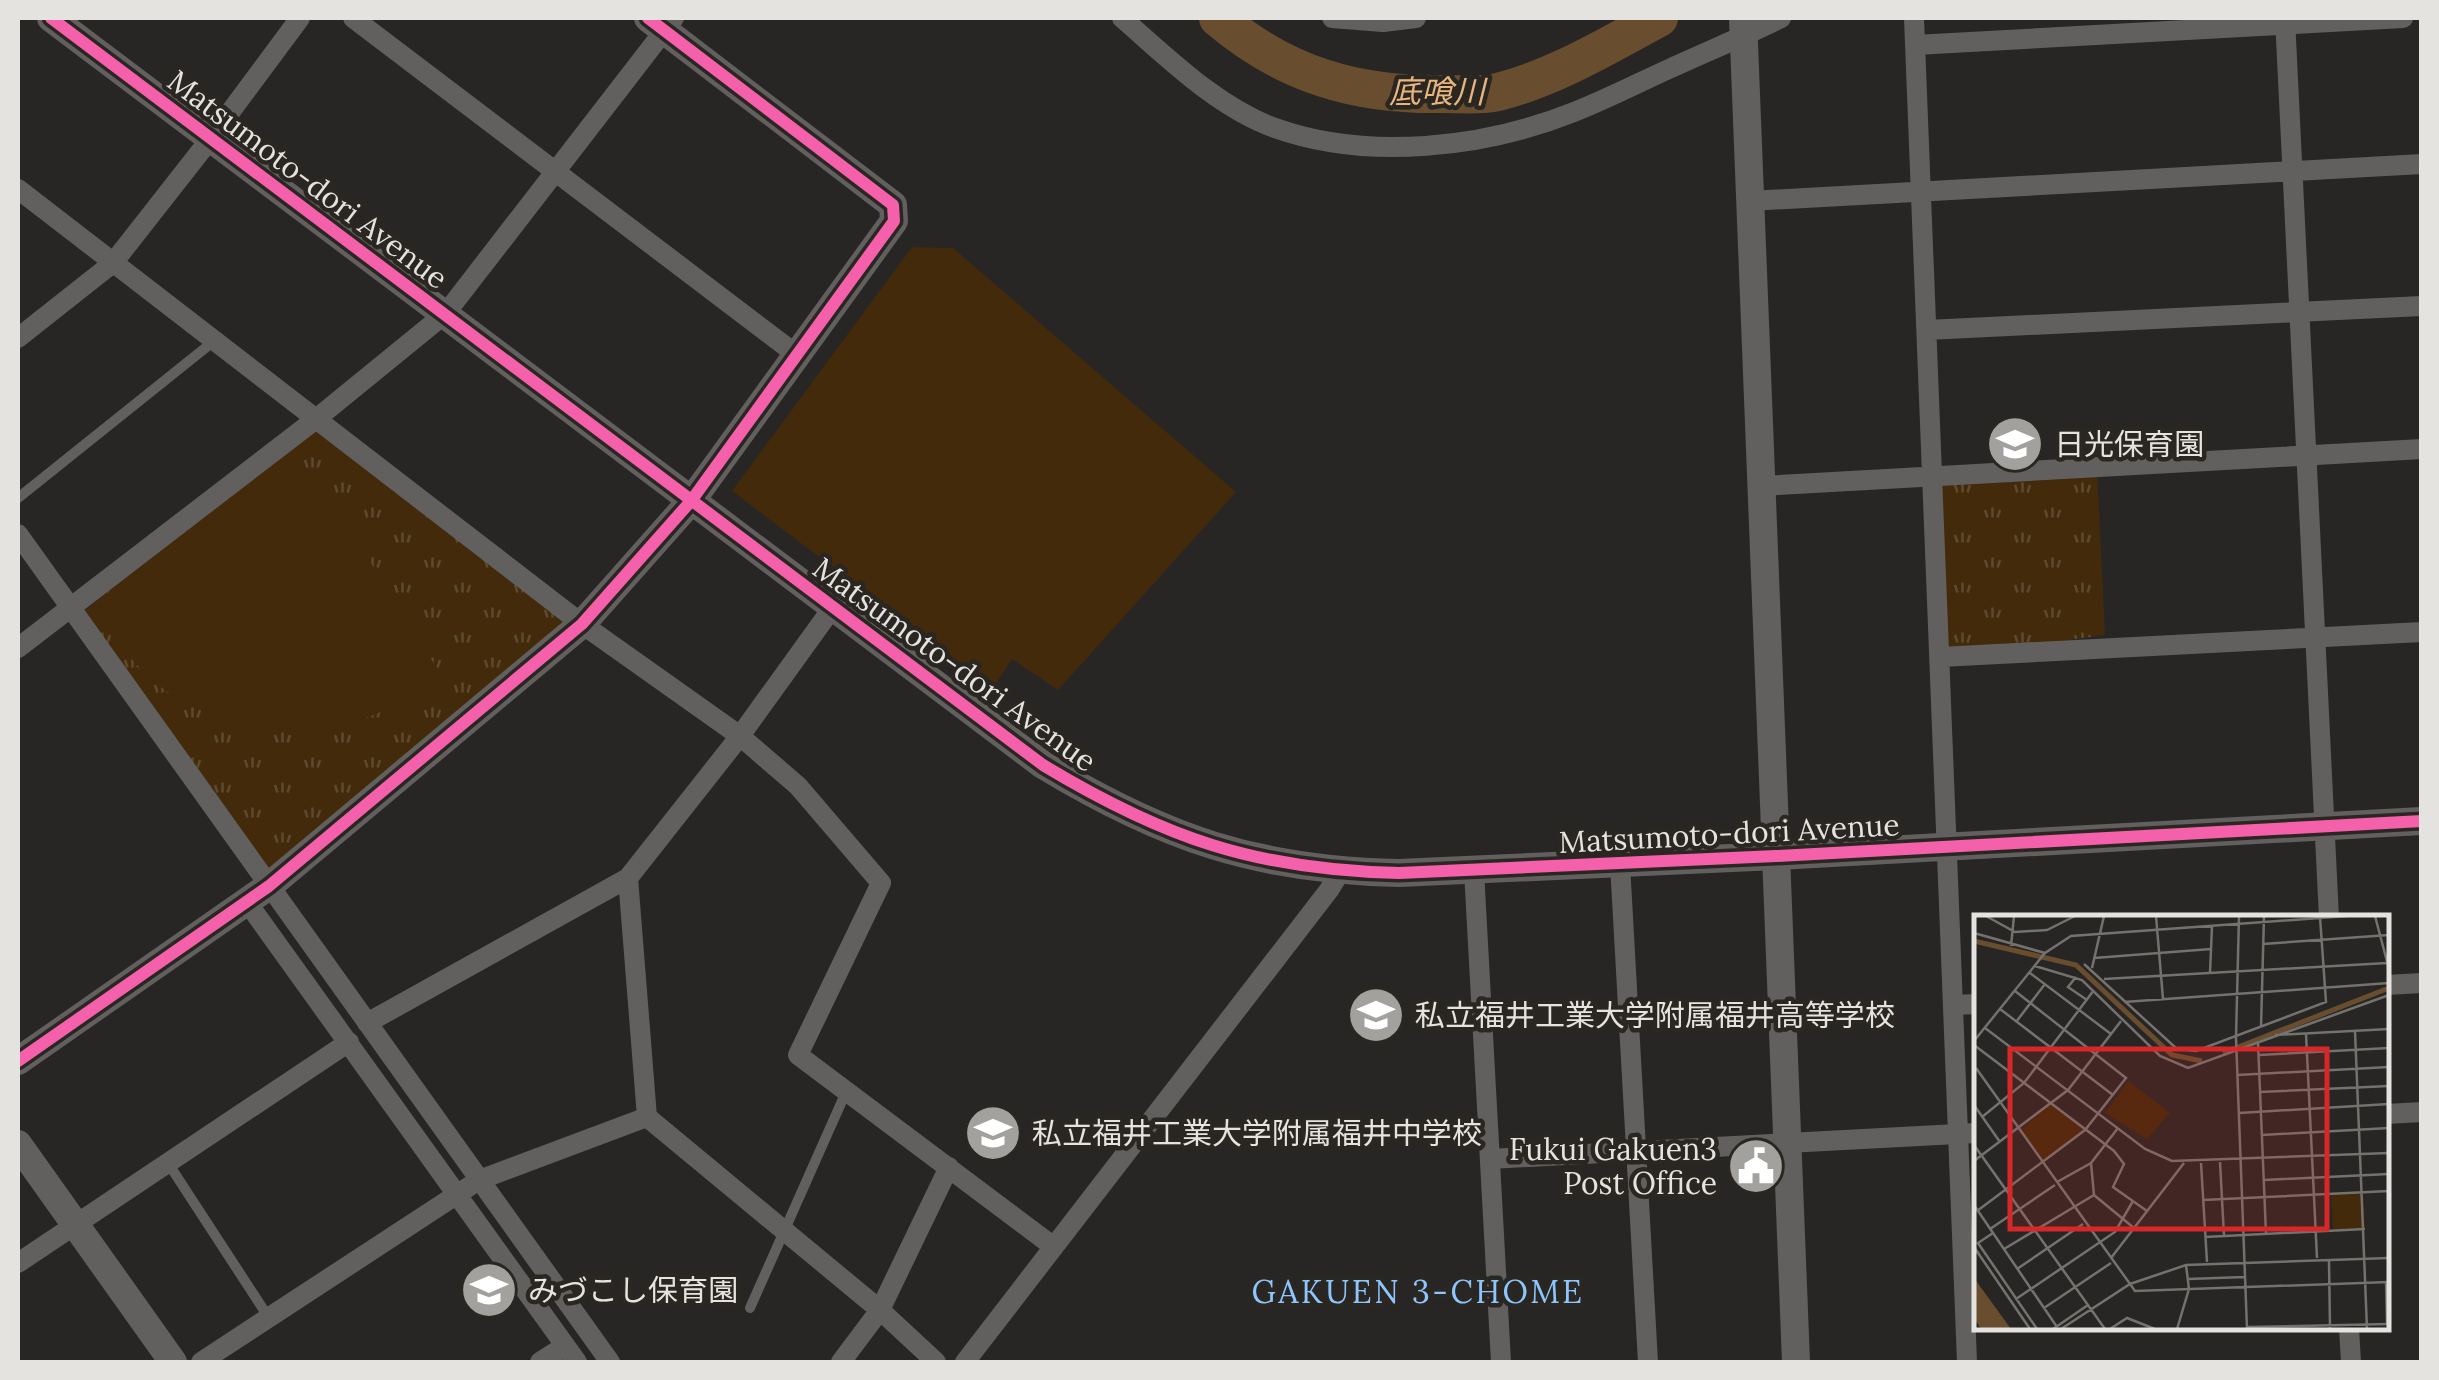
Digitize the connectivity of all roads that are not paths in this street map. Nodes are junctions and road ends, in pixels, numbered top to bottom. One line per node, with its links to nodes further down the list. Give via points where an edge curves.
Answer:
1 (300, 18): 14 (street)
2 (353, 18): 17 (street)
3 (1122, 18): 12 (street, via 1226,103 1274,128 1375,146 1445,143 1573,113)
4 (1332, 18): 5 (street)
5 (1416, 18)
6 (1781, 18): 12 (street)
7 (1914, 18): 13 (street)
8 (2403, 18): 9 (street)
9 (2286, 21): 13 (street); 16 (street)
10 (66, 22): 14 (street, Matsumoto-dori Avenue)
11 (662, 22): 17 (street); 28 (street, via 893,205 894,221)
12 (1743, 27): 20 (street)
13 (1915, 44): 19 (street)
14 (211, 138): 21 (street); 24 (street, Matsumoto-dori Avenue)
15 (2422, 164): 16 (street)
16 (2293, 171): 19 (street); 23 (street)
17 (557, 172): 24 (street); 28 (street)
18 (18, 189): 21 (street)
19 (1921, 192): 20 (street); 25 (street)
20 (1750, 201): 33 (street)
21 (113, 263): 26 (street); 27 (street)
22 (2422, 306): 23 (street)
23 (2300, 312): 25 (street); 31 (street)
24 (446, 314): 29 (street); 35 (street, Matsumoto-dori Avenue)
25 (1927, 330): 32 (street)
26 (18, 338)
27 (214, 341): 29 (street); 34 (lane)
28 (797, 355): 35 (street)
29 (316, 419): 38 (street); 39 (street)
30 (2422, 449): 31 (street)
31 (2307, 455): 32 (street); 41 (street)
32 (1933, 477): 33 (street); 43 (street)
33 (1761, 486): 48 (street)
34 (18, 498)
35 (691, 501): 37 (street, Matsumoto-dori Avenue); 39 (street)
36 (18, 534): 38 (street)
37 (833, 607): 44 (street); 51 (street, Matsumoto-dori Avenue, via 1042,765 1116,807 1252,858)
38 (71, 608): 42 (street); 53 (street)
39 (582, 624): 44 (street); 53 (street)
40 (2422, 632): 41 (street)
41 (2316, 638): 43 (street); 46 (street)
42 (18, 648)
43 (1940, 656): 47 (street)
44 (740, 736): 52 (street); 62 (street, via 798,786 881,882 798,1056)
45 (2422, 821): 46 (street, Matsumoto-dori Avenue)
46 (2325, 826): 47 (street, Matsumoto-dori Avenue); 54 (street)
47 (1948, 847): 48 (street, Matsumoto-dori Avenue); 58 (street)
48 (1776, 856): 49 (street, Matsumoto-dori Avenue); 67 (street)
49 (1620, 864): 50 (street, Matsumoto-dori Avenue); 69 (street)
50 (1474, 871): 51 (street, Matsumoto-dori Avenue); 70 (street)
51 (1340, 872): 77 (street)
52 (628, 878): 59 (street); 65 (street)
53 (258, 894): 59 (street); 60 (street); 61 (street)
54 (2330, 915)
55 (2422, 983): 56 (street)
56 (2389, 985)
57 (1974, 1004): 58 (street)
58 (1954, 1006): 66 (street)
59 (367, 1023): 73 (street)
60 (349, 1042): 71 (street); 74 (street)
61 (18, 1061)
62 (846, 1091): 72 (street); 76 (lane)
63 (2422, 1112): 64 (street)
64 (2389, 1114)
65 (646, 1118): 73 (street); 76 (street)
66 (1968, 1133): 67 (street); 79 (street)
67 (1786, 1142): 69 (street); 94 (street)
68 (18, 1144): 75 (street)
69 (1637, 1150): 70 (street); 93 (street)
70 (1490, 1158): 92 (street)
71 (168, 1162): 75 (street); 82 (lane)
72 (950, 1167): 77 (street); 81 (street)
73 (479, 1180): 74 (street); 88 (street)
74 (458, 1193): 82 (street); 84 (street)
75 (74, 1224): 78 (street); 85 (street)
76 (784, 1231): 80 (lane); 81 (street)
77 (1054, 1247): 91 (street)
78 (18, 1263)
79 (1970, 1269): 95 (street)
80 (750, 1308)
81 (880, 1310): 89 (street); 90 (street)
82 (269, 1318): 86 (street)
83 (2349, 1330): 96 (street)
84 (571, 1354): 87 (street)
85 (173, 1362)
86 (201, 1362)
87 (540, 1362)
88 (610, 1362)
89 (842, 1362)
90 (936, 1362)
91 (966, 1362)
92 (1501, 1362)
93 (1648, 1362)
94 (1796, 1362)
95 (1967, 1362)
96 (2350, 1362)

